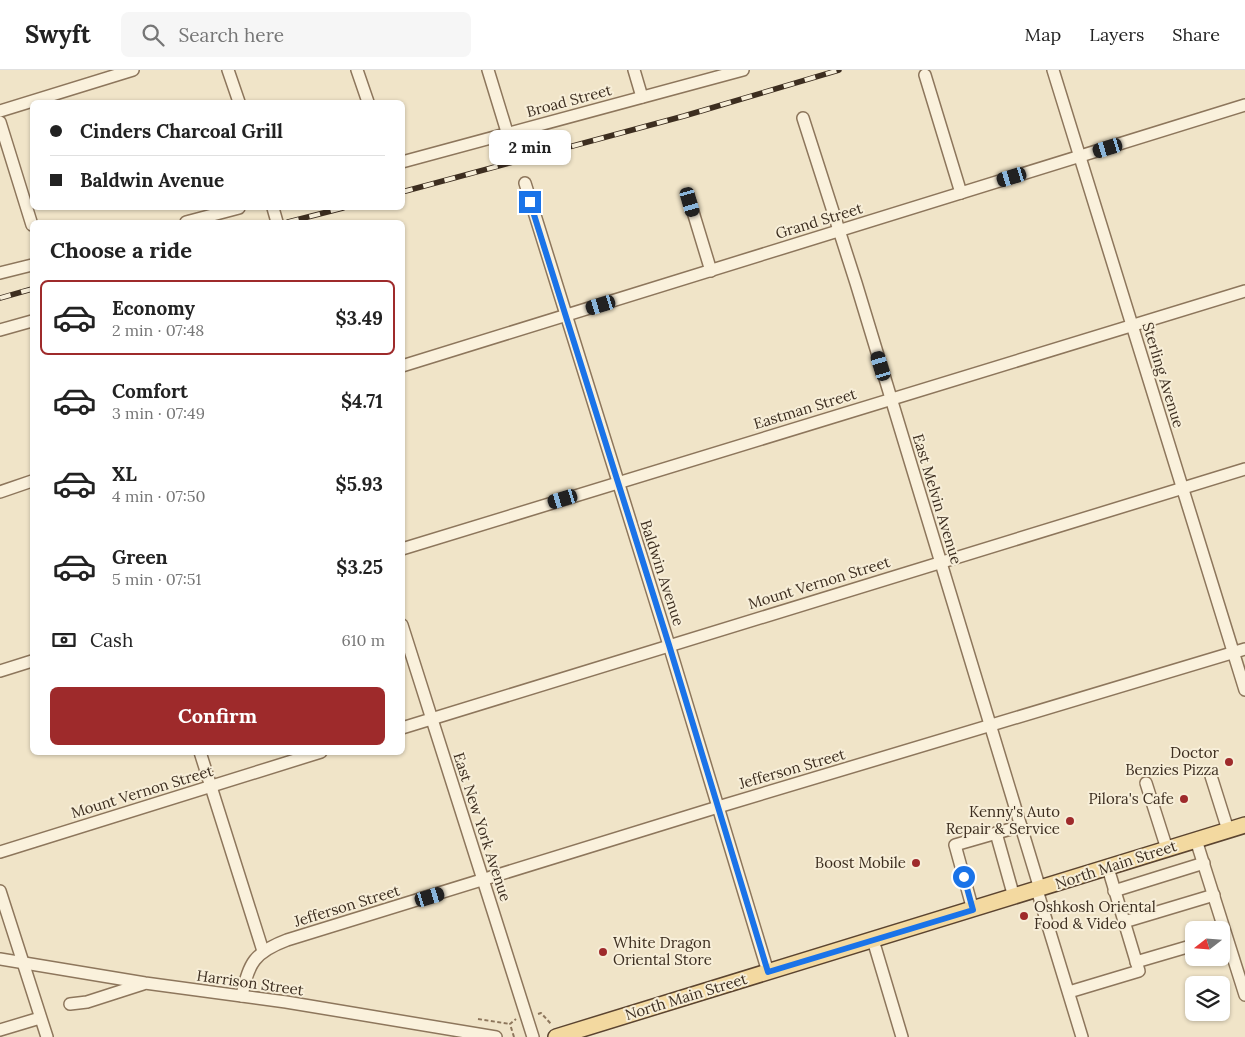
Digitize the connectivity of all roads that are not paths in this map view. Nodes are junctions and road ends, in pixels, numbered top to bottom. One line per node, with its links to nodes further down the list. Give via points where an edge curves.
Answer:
1 (133, 70): 10 (street)
2 (228, 70): 11 (street)
3 (357, 70): 12 (street)
4 (488, 70): 18 (street)
5 (634, 70): 9 (street)
6 (743, 70): 9 (street, Broad Street)
7 (1053, 70): 19 (street, Sterling Avenue)
8 (925, 75): 22 (street)
9 (642, 97): 18 (street, Broad Street)
10 (36, 100)
11 (238, 100)
12 (367, 100)
13 (30, 102): 15 (street)
14 (1245, 106): 19 (street, Grand Street)
15 (0, 111)
16 (803, 118): 27 (street, East Melvin Avenue)
17 (0, 122): 25 (street)
18 (507, 132): 20 (street, Broad Street)
19 (1080, 157): 22 (street, Grand Street); 34 (street, Sterling Avenue)
20 (405, 161)
21 (525, 183): 32 (street, Baldwin Avenue)
22 (961, 193): 27 (street, Grand Street)
23 (690, 202): 29 (street)
24 (231, 210): 26 (street)
25 (30, 220)
26 (194, 220)
27 (838, 231): 29 (street, Grand Street); 37 (street, East Melvin Avenue)
28 (30, 266): 30 (street)
29 (711, 271): 32 (street, Grand Street)
30 (0, 273)
31 (1245, 291): 34 (street, Eastman Street)
32 (565, 316): 36 (street, Grand Street); 39 (street, Baldwin Avenue)
33 (30, 322): 35 (street)
34 (1132, 325): 37 (street, Eastman Street); 41 (street, Sterling Avenue)
35 (0, 330)
36 (405, 365)
37 (891, 399): 39 (street, Eastman Street); 44 (street, East Melvin Avenue)
38 (1245, 469): 41 (street, Mount Vernon Street)
39 (617, 482): 43 (street, Eastman Street); 46 (street, Baldwin Avenue)
40 (30, 483): 42 (street)
41 (1183, 489): 44 (street, Mount Vernon Street); 48 (street, Sterling Avenue)
42 (0, 492)
43 (405, 547)
44 (940, 562): 46 (street, Mount Vernon Street); 53 (street, East Melvin Avenue)
45 (405, 635): 52 (street, East New York Avenue)
46 (669, 645): 52 (street, Mount Vernon Street); 60 (street, Baldwin Avenue)
47 (1245, 649): 48 (street, Jefferson Street)
48 (1233, 652): 51 (street, Sterling Avenue); 53 (street, Jefferson Street)
49 (30, 662): 50 (street)
50 (0, 671)
51 (1245, 690)
52 (432, 719): 54 (street, Mount Vernon Street); 70 (street, East New York Avenue)
53 (991, 726): 60 (street, Jefferson Street); 62 (street, East Melvin Avenue)
54 (405, 727)
55 (201, 755): 59 (street)
56 (311, 755): 59 (street, Mount Vernon Street)
57 (1211, 776): 63 (street)
58 (1146, 783): 66 (street)
59 (211, 786): 67 (street, Mount Vernon Street); 82 (street)
60 (718, 807): 70 (street, Jefferson Street); 86 (street, Baldwin Avenue)
61 (1245, 825): 63 (main road, North Main Street)
62 (1021, 826): 64 (street); 71 (street, East Melvin Avenue)
63 (1228, 830): 65 (main road, North Main Street)
64 (996, 833): 75 (street); 76 (street, via 954,845)
65 (1196, 840): 66 (main road, North Main Street); 68 (street)
66 (1167, 849): 69 (main road, North Main Street)
67 (0, 852)
68 (1204, 863): 73 (street); 74 (street)
69 (1108, 868): 71 (main road, North Main Street); 73 (street)
70 (483, 881): 82 (street, Jefferson Street, via 287,940); 98 (street, East New York Avenue)
71 (1039, 890): 75 (main road, North Main Street); 89 (street, East Melvin Avenue)
72 (0, 891): 85 (street)
73 (1114, 891): 78 (street)
74 (1214, 895): 77 (street); 78 (street)
75 (1014, 897): 76 (main road, North Main Street)
76 (973, 910): 79 (main road, North Main Street)
77 (1220, 921)
78 (1124, 922): 84 (street)
79 (873, 940): 86 (main road, North Main Street); 99 (street)
80 (1185, 948): 84 (street)
81 (1230, 949): 87 (street)
82 (263, 951): 91 (street, via 249,966)
83 (0, 959): 85 (street, Harrison Street)
84 (1136, 962): 89 (street, via 1139,972)
85 (24, 963): 88 (street, Harrison Street); 93 (street)
86 (768, 972): 95 (main road, North Main Street)
87 (1242, 975): 90 (street)
88 (145, 983): 91 (street, Harrison Street); 92 (street, via 88,1002)
89 (1069, 992): 100 (street, East Melvin Avenue)
90 (1245, 995)
91 (242, 996): 97 (street, Harrison Street)
92 (70, 1004)
93 (40, 1018): 94 (street); 96 (street)
94 (0, 1030)
95 (554, 1033)
96 (47, 1037)
97 (496, 1037)
98 (533, 1037)
99 (902, 1037)
100 (1082, 1037)

